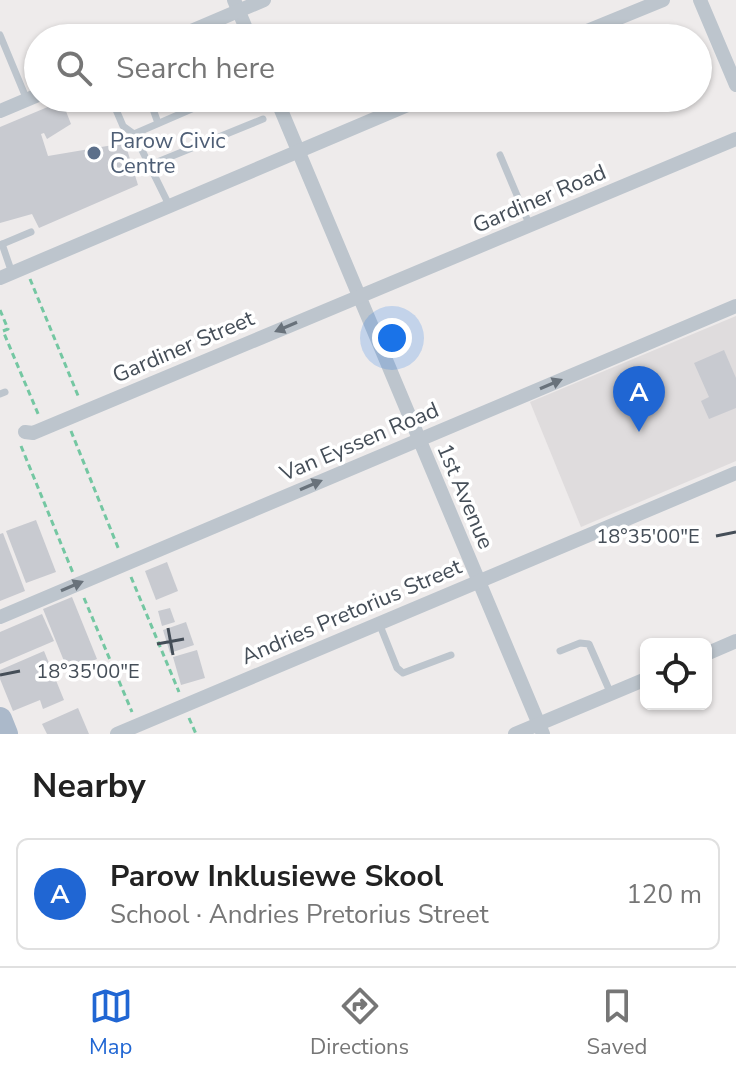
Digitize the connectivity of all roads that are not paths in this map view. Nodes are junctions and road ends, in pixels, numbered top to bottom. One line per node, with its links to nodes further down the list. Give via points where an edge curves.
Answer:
1 (264, 0): 4 (street)
2 (663, 0): 6 (street)
3 (700, 0): 7 (street)
4 (237, 6): 5 (street)
5 (202, 24)
6 (604, 24)
7 (710, 24)
8 (712, 28): 11 (street)
9 (0, 35): 10 (lane)
10 (24, 82)
11 (736, 85)
12 (24, 101): 13 (street)
13 (0, 111)
14 (117, 112): 21 (lane)
15 (154, 112): 20 (lane)
16 (184, 112): 20 (lane)
17 (282, 112): 23 (street, 1st Avenue)
18 (390, 112): 23 (street)
19 (263, 119): 25 (lane)
20 (158, 123): 21 (lane)
21 (134, 134): 25 (lane)
22 (736, 139): 27 (street, Gardiner Road)
23 (297, 150): 26 (street); 31 (street, 1st Avenue)
24 (500, 155): 27 (lane)
25 (150, 165): 26 (lane)
26 (169, 205): 30 (street)
27 (530, 226): 31 (street, Gardiner Road)
28 (31, 232): 29 (lane)
29 (1, 244): 30 (lane)
30 (6, 275)
31 (358, 296): 33 (street, Gardiner Street, one-way to 33); 34 (street, 1st Avenue)
32 (736, 306): 34 (street, Van Eyssen Road, one-way to 32)
33 (23, 438)
34 (419, 440): 36 (street, 1st Avenue); 37 (street, Van Eyssen Road, one-way to 34)
35 (736, 473): 36 (street, Andries Pretorius Street)
36 (478, 581): 38 (street, Andries Pretorius Street); 46 (street, 1st Avenue)
37 (0, 617)
38 (379, 623): 42 (lane, via 403,673); 48 (street, Andries Pretorius Street)
39 (736, 641): 41 (street)
40 (560, 651): 44 (lane, via 589,644)
41 (712, 651)
42 (451, 655)
43 (640, 682): 44 (street)
44 (611, 694): 46 (street)
45 (0, 719): 47 (main road)
46 (541, 729): 49 (street)
47 (6, 734)
48 (117, 734)
49 (515, 734)

